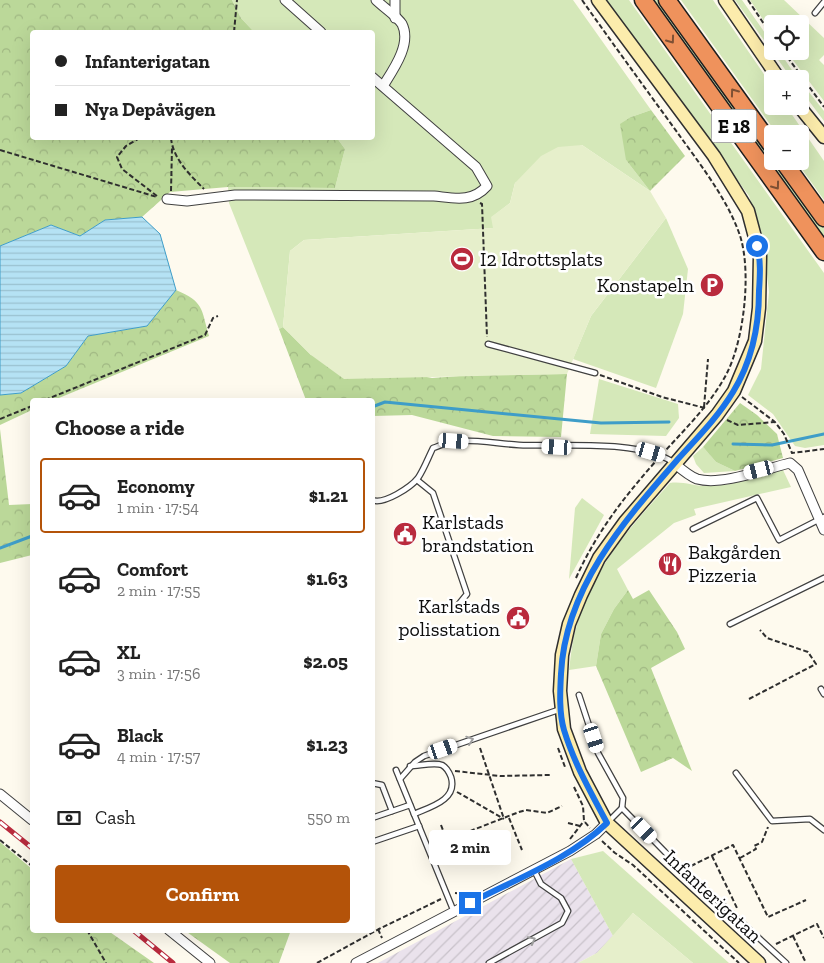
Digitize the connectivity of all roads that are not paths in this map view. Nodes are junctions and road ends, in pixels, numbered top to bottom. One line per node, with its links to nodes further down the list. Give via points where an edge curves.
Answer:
1 (285, 0): 11 (street)
2 (376, 0): 10 (street)
3 (395, 0): 10 (street)
4 (598, 0): 24 (street, Infanterigatan, via 714,156 748,211 760,256 755,341 734,391)
5 (643, 0): 21 (highway, E 18, one-way to 21)
6 (668, 0): 16 (highway, E 18, one-way to 6)
7 (725, 0): 12 (street)
8 (824, 2): 9 (lane)
9 (815, 13)
10 (395, 18): 14 (street, via 402,26 404,44 399,60)
11 (319, 30)
12 (773, 70)
13 (375, 80): 14 (street)
14 (383, 86): 19 (street, via 476,167 487,186 473,197 461,199 434,196 235,195)
15 (806, 115): 17 (street)
16 (764, 135)
17 (824, 138)
18 (789, 170): 20 (highway)
19 (169, 200)
20 (824, 218)
21 (824, 252)
22 (488, 344): 23 (lane)
23 (595, 373)
24 (674, 463): 25 (lane, via 661,454 604,446 557,447 454,441 433,448); 27 (street, via 695,478 705,480 728,478 790,463 798,470); 34 (street, Infanterigatan, via 599,558 581,594 569,624 562,655)
25 (417, 480): 26 (lane, via 390,499); 31 (lane, via 433,493 458,566 467,594)
26 (375, 501)
27 (822, 518): 28 (lane, via 779,540 757,498); 29 (street)
28 (693, 529)
29 (824, 530)
30 (824, 578): 32 (lane)
31 (458, 605)
32 (730, 624)
33 (579, 695): 42 (lane, via 598,753 623,798)
34 (557, 710): 35 (lane, one-way to 34, via 424,756); 47 (street, Infanterigatan, via 580,772)
35 (410, 766): 38 (lane); 44 (lane, via 438,764 448,770 452,780 443,801)
36 (396, 770): 38 (lane)
37 (736, 773): 49 (lane, via 772,821 810,819)
38 (400, 779): 41 (lane)
39 (375, 784): 43 (lane, via 382,785)
40 (0, 794): 46 (street)
41 (410, 805): 43 (lane); 44 (lane)
42 (622, 808): 47 (lane); 58 (lane)
43 (392, 811): 45 (lane)
44 (414, 814): 48 (lane)
45 (375, 817)
46 (30, 818)
47 (607, 823): 51 (street, via 570,851); 57 (street, Infanterigatan)
48 (419, 826): 50 (lane); 52 (lane)
49 (824, 830)
50 (375, 841)
51 (534, 870): 52 (street); 56 (lane, one-way to 51, via 562,923 568,911 560,898 541,884)
52 (454, 912): 55 (street)
53 (173, 933): 54 (street)
54 (210, 963)
55 (356, 963)
56 (489, 963)
57 (759, 963)
58 (786, 963)

